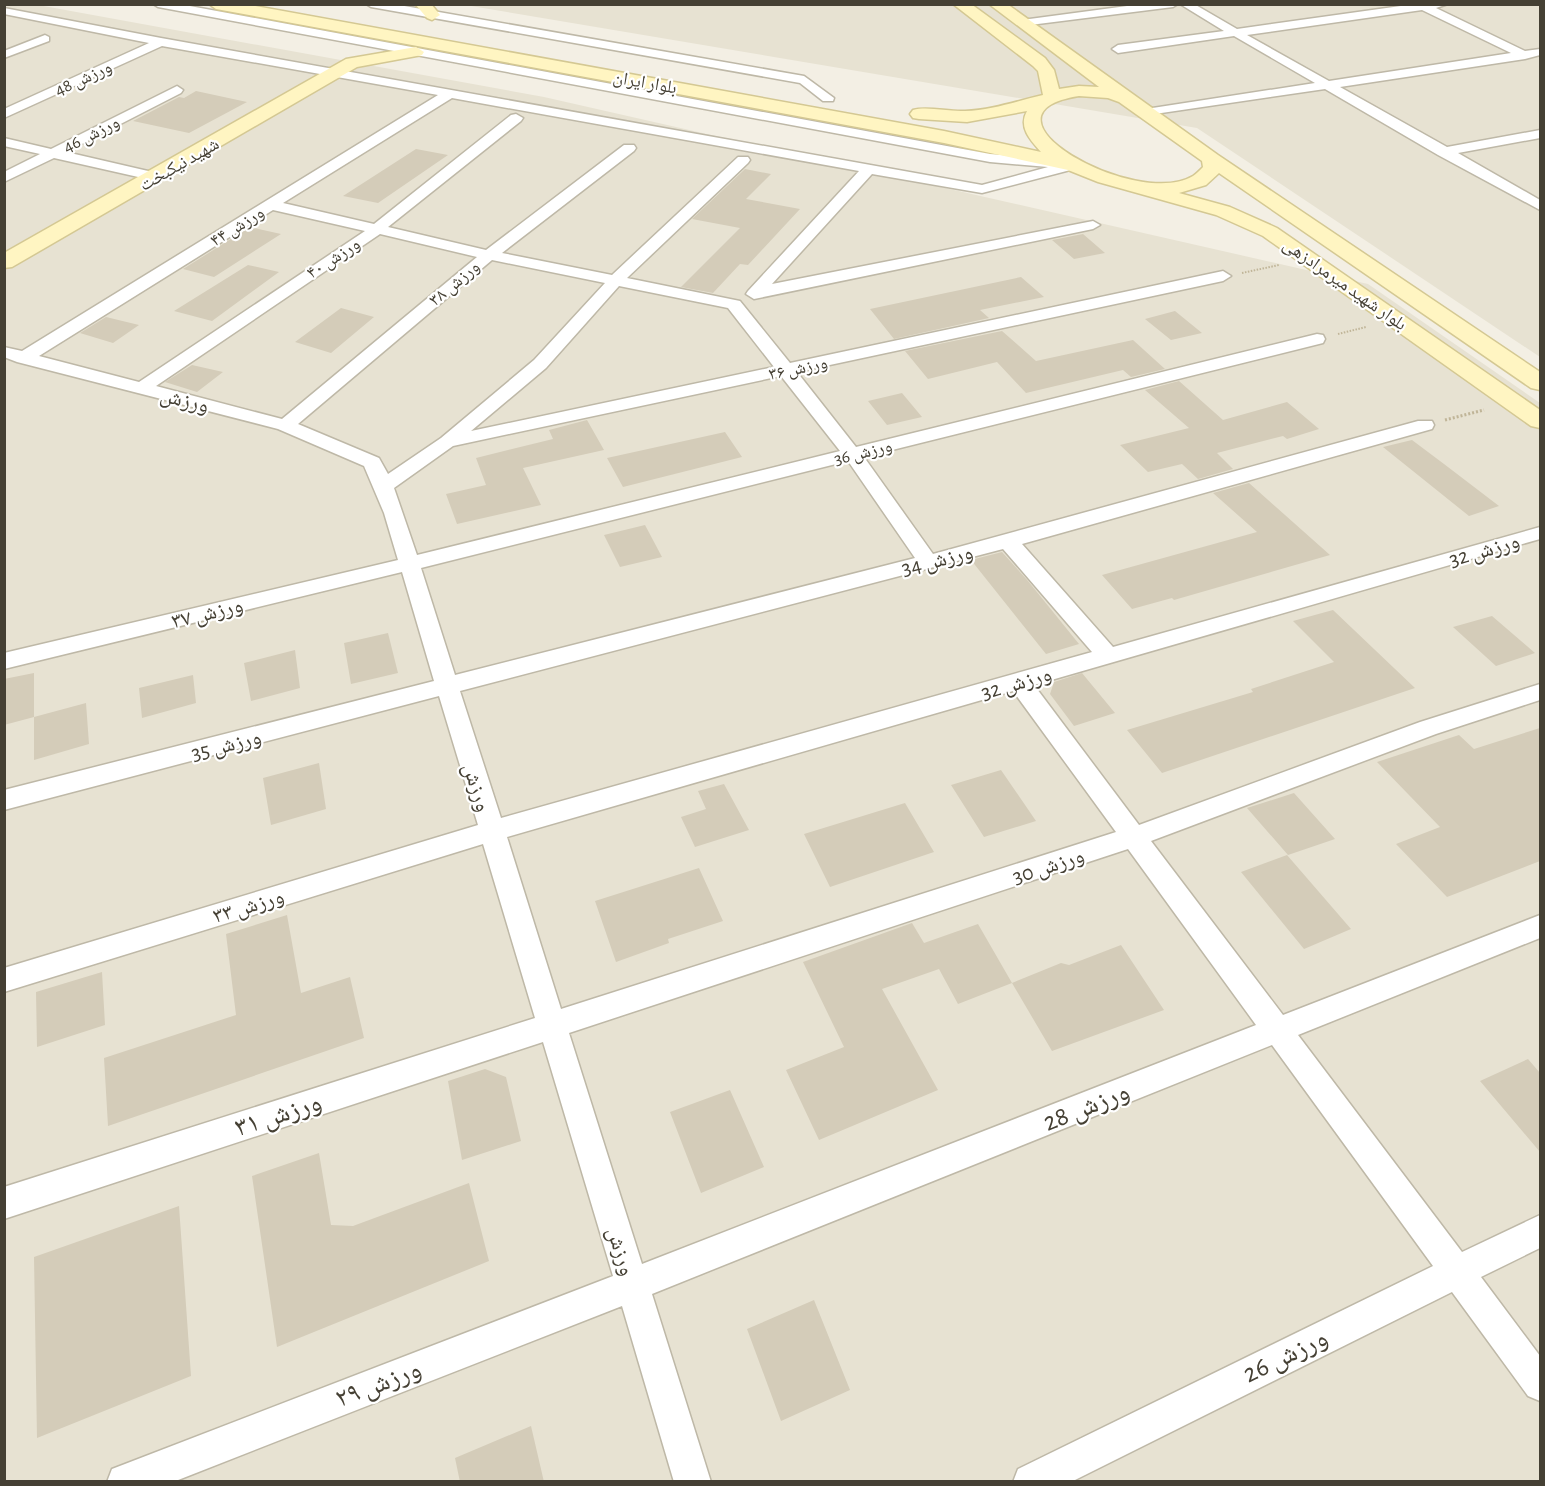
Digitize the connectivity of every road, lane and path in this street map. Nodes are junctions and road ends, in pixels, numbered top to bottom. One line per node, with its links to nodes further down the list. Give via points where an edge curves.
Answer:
1 (159, 4): 16 (street)
2 (216, 4): 39 (street, بلوار ایران)
3 (302, 4): 28 (street, بلوار ایران)
4 (371, 4): 11 (street)
5 (960, 4): 29 (street, via 1039,62 1046,70)
6 (996, 4): 13 (street)
7 (1173, 4): 13 (street)
8 (1185, 4): 14 (street)
9 (1443, 4): 10 (street)
10 (1424, 7): 14 (street); 22 (street)
11 (427, 10): 28 (street, via 804,80)
12 (4, 12): 17 (street)
13 (1022, 23): 30 (street)
14 (1238, 33): 18 (street); 25 (street)
15 (45, 39): 21 (street)
16 (356, 41): 19 (street); 24 (street, via 356,52)
17 (161, 42): 24 (street); 35 (street, ورزش 48)
18 (1118, 49)
19 (416, 52): 24 (street); 32 (street)
20 (1540, 52): 22 (street)
21 (4, 55)
22 (1524, 55): 23 (street); 25 (street)
23 (1540, 62)
24 (344, 68): 27 (street); 49 (street, شهید نیکبخت)
25 (1325, 84): 34 (street); 43 (street)
26 (177, 90): 44 (street, ورزش 46)
27 (451, 93): 40 (street); 53 (street, ورزش ۴۴)
28 (828, 98): 31 (street, بلوار ایران)
29 (1048, 98): 30 (street, via 1064,92 1087,91); 36 (street, via 1000,114); 47 (street, via 1033,115 1034,132 1047,149)
30 (1125, 98): 34 (street, بلوار شهید میرمرادزهی)
31 (850, 102)
32 (735, 111): 40 (street); 47 (street, via 990,158)
33 (905, 111): 36 (street)
34 (1146, 113): 45 (street, بلوار شهید میرمرادزهی)
35 (4, 114)
36 (938, 117): 39 (street, via 953,119 964,128 958,134)
37 (516, 118): 57 (street, ورزش ۴۰)
38 (1540, 134): 43 (street)
39 (944, 137): 47 (street, بلوار ایران)
40 (704, 139): 48 (street)
41 (4, 142): 44 (street)
42 (629, 148): 58 (street, ورزش ۳۸)
43 (1443, 152): 54 (street)
44 (54, 154): 49 (street); 50 (street, ورزش 46)
45 (1211, 159): 51 (street, via 1213,168 1207,177 1194,183 1153,188); 52 (street, بلوار شهید میرمرادزهی)
46 (743, 160): 62 (street)
47 (1073, 165): 48 (street, via 982,189); 51 (street)
48 (868, 170): 63 (street)
49 (156, 177): 60 (street, شهید نیکبخت)
50 (4, 178)
51 (1130, 185): 55 (street, بلوار شهید میرمرادزهی)
52 (1252, 187): 55 (street, via 1234,184 1215,190 1217,198); 69 (street, بلوار شهید میرمرادزهی)
53 (271, 206): 57 (street); 67 (street, ورزش ۴۴)
54 (1540, 206)
55 (1242, 218): 59 (street, بلوار شهید میرمرادزهی)
56 (1093, 225): 63 (street)
57 (376, 230): 58 (street); 70 (street, ورزش ۴۰)
58 (489, 255): 62 (street); 73 (street, ورزش ۳۸)
59 (1309, 259): 61 (path); 65 (street, بلوار شهید میرمرادزهی)
60 (4, 262)
61 (1223, 276): 68 (street, ورزش ۳۶)
62 (615, 281): 64 (street); 75 (street, via 540,364)
63 (757, 292): 64 (street)
64 (734, 304): 68 (street)
65 (1395, 320): 66 (path); 71 (street, بلوار شهید میرمرادزهی)
66 (1317, 339): 76 (street, ورزش 36)
67 (14, 355): 70 (street, ورزش)
68 (784, 371): 75 (street, ورزش ۳۶); 76 (street)
69 (1540, 383)
70 (142, 388): 73 (street, ورزش)
71 (1514, 402): 72 (street, بلوار شهید میرمرادزهی); 74 (path)
72 (1540, 421)
73 (285, 425): 77 (street, ورزش, via 372,462)
74 (1425, 425): 79 (street, ورزش 34)
75 (447, 442): 77 (street, ورزش ۳۶)
76 (852, 454): 80 (street); 81 (street, ورزش 36)
77 (384, 486): 81 (street, ورزش)
78 (1540, 533): 82 (street, ورزش 32)
79 (1008, 541): 80 (street, ورزش 34); 82 (street)
80 (928, 561): 85 (street, ورزش 34)
81 (409, 564): 83 (street, ورزش ۳۷); 85 (street, ورزش)
82 (1108, 656): 84 (street, ورزش 32)
83 (4, 661)
84 (1018, 681): 88 (street, ورزش 32); 89 (street)
85 (447, 687): 87 (street, ورزش 35); 88 (street, ورزش)
86 (1540, 692): 89 (street, ورزش 30, via 1428,728)
87 (4, 800)
88 (492, 831): 91 (street, ورزش ۳۳); 92 (street, ورزش)
89 (1134, 837): 92 (street, ورزش 30); 93 (street)
90 (1540, 926): 93 (street, ورزش 28)
91 (4, 980)
92 (551, 1025): 94 (street, ورزش ۳۱); 97 (street, ورزش)
93 (1277, 1030): 96 (street); 97 (street, ورزش 28)
94 (4, 1203)
95 (1540, 1231): 96 (street, ورزش 26)
96 (1456, 1270): 98 (street); 101 (street, ورزش 26)
97 (632, 1286): 99 (street, ورزش ۲۹); 100 (street, ورزش)
98 (1540, 1384)
99 (124, 1482)
100 (693, 1482)
101 (1031, 1482)

